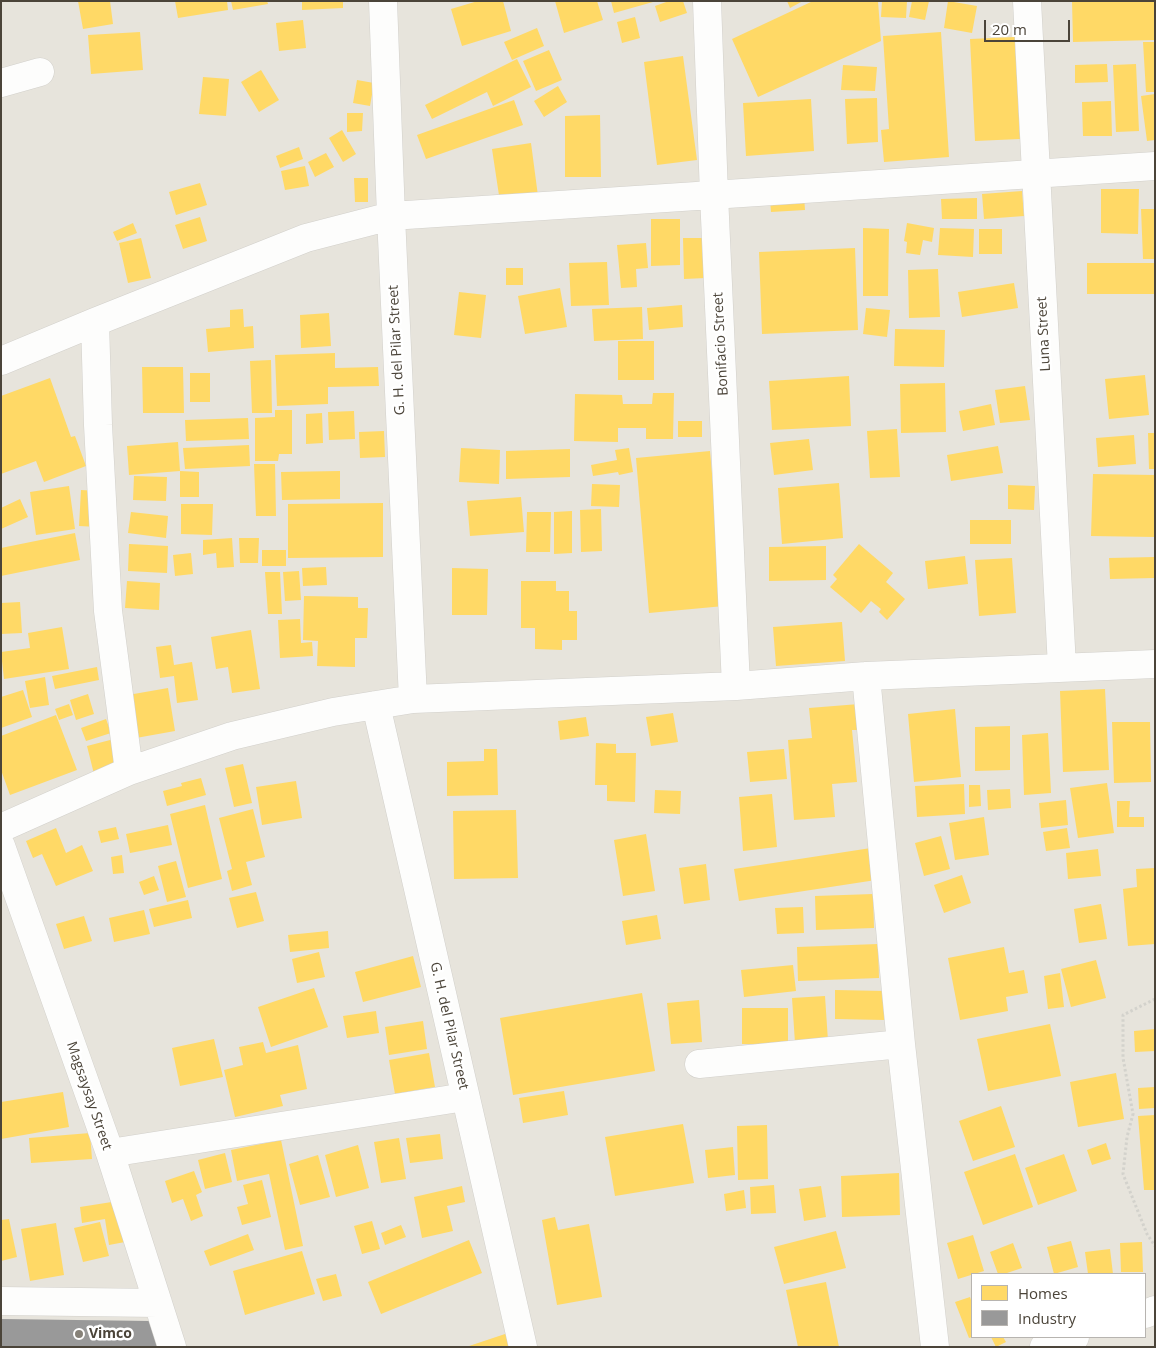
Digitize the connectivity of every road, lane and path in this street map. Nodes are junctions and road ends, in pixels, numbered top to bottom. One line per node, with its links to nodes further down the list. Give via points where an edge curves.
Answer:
1 (383, 1): 9 (street, G. H. del Pilar Street)
2 (707, 1): 8 (street, Bonifacio Street)
3 (1027, 1): 7 (street, Luna Street)
4 (40, 72): 5 (street)
5 (1, 83)
6 (1155, 166): 7 (street)
7 (1035, 173): 8 (street); 13 (street, Luna Street)
8 (714, 194): 9 (street); 15 (street, Bonifacio Street)
9 (391, 216): 10 (street, via 306,238); 16 (street, G. H. del Pilar Street)
10 (95, 322): 11 (street); 18 (street, via 108,611)
11 (1, 361)
12 (1155, 664): 13 (street)
13 (1062, 667): 14 (street)
14 (866, 676): 15 (street); 22 (street)
15 (736, 686): 16 (street)
16 (414, 699): 17 (street)
17 (376, 705): 18 (street, via 232,736); 24 (street, G. H. del Pilar Street)
18 (129, 771): 19 (street)
19 (1, 828)
20 (1, 846): 25 (street, Magsaysay Street)
21 (1155, 999): 26 (path, via 1123,1015 1123,1058 1132,1114 1122,1174)
22 (901, 1044): 23 (street); 32 (street)
23 (700, 1064)
24 (465, 1097): 25 (street); 31 (street, G. H. del Pilar Street)
25 (110, 1154): 28 (street, Magsaysay Street)
26 (1155, 1246)
27 (1, 1301): 28 (street)
28 (158, 1302): 30 (street, Magsaysay Street)
29 (1072, 1338): 33 (street)
30 (172, 1347)
31 (523, 1347)
32 (935, 1347)
33 (1044, 1347)

